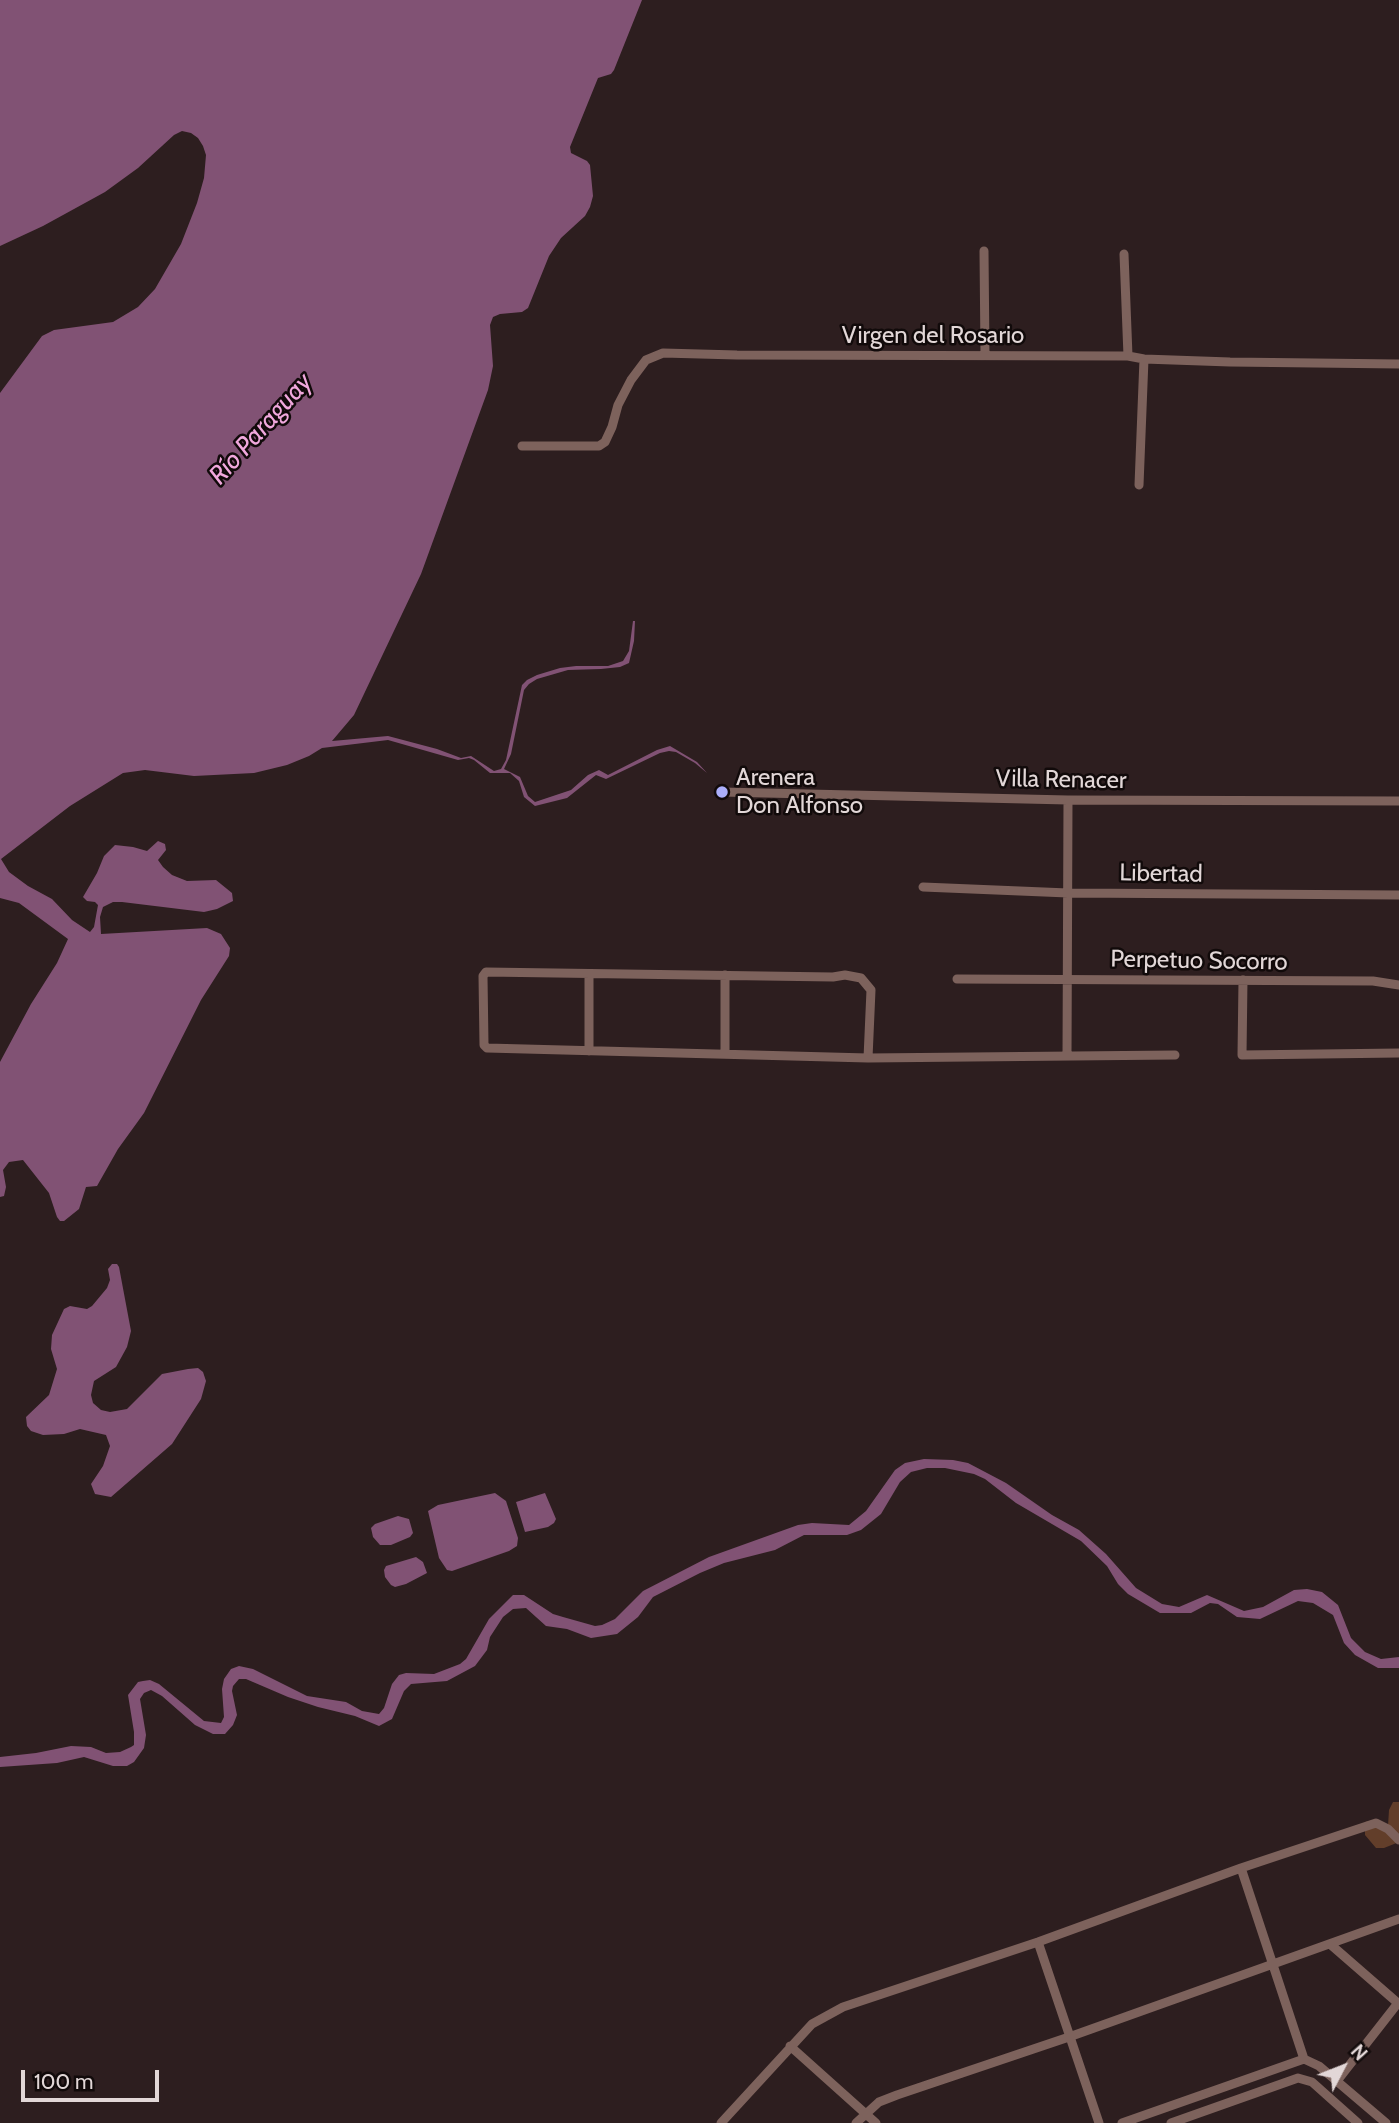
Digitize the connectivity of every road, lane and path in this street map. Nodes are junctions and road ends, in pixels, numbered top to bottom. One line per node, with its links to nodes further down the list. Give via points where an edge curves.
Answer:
1 (984, 251): 3 (street)
2 (1124, 254): 4 (street)
3 (985, 355): 4 (street, Virgen del Rosario); 7 (street, Virgen del Rosario, via 663,353 646,360 631,380 612,428 599,446)
4 (1128, 356): 5 (street, Virgen del Rosario)
5 (1144, 359): 6 (street, Virgen del Rosario); 8 (street)
6 (1399, 364)
7 (522, 446)
8 (1139, 485)
9 (722, 792): 10 (street, Villa Renacer)
10 (1068, 800): 11 (street, Villa Renacer); 13 (street)
11 (1399, 801)
12 (923, 887): 13 (street, Libertad)
13 (1068, 893): 14 (street, Libertad); 18 (street)
14 (1399, 895)
15 (589, 974): 16 (street); 21 (street); 21 (street, via 486,972 483,976 485,1048)
16 (725, 975): 22 (street); 26 (street, via 861,978 871,990)
17 (957, 979): 18 (street, Perpetuo Socorro)
18 (1067, 979): 19 (street, Perpetuo Socorro); 25 (street)
19 (1243, 980): 20 (street, Perpetuo Socorro); 23 (street, via 1242,1055)
20 (1399, 985)
21 (589, 1051): 22 (street)
22 (725, 1053): 26 (street)
23 (1399, 1053)
24 (1175, 1055): 25 (street)
25 (1068, 1056): 26 (street)
26 (868, 1058)
27 (1399, 1840): 28 (street, via 1376,1823)
28 (1241, 1868): 30 (street); 32 (street)
29 (1399, 1919): 31 (street)
30 (1038, 1942): 34 (street); 35 (street, via 843,2007 812,2024)
31 (1330, 1944): 32 (street); 33 (street)
32 (1272, 1965): 34 (street); 36 (street)
33 (1398, 2004): 40 (street)
34 (1069, 2037): 41 (street, via 897,2095); 45 (street)
35 (790, 2046): 41 (street); 42 (street)
36 (1300, 2060): 37 (street); 38 (street); 46 (street)
37 (1317, 2064): 39 (street); 40 (street)
38 (1298, 2078): 39 (street); 47 (street)
39 (1308, 2080): 48 (street)
40 (1337, 2081): 49 (street)
41 (865, 2113): 43 (street); 44 (street)
42 (721, 2123)
43 (856, 2123)
44 (876, 2123)
45 (1099, 2123)
46 (1122, 2123)
47 (1171, 2123)
48 (1358, 2123)
49 (1386, 2123)

